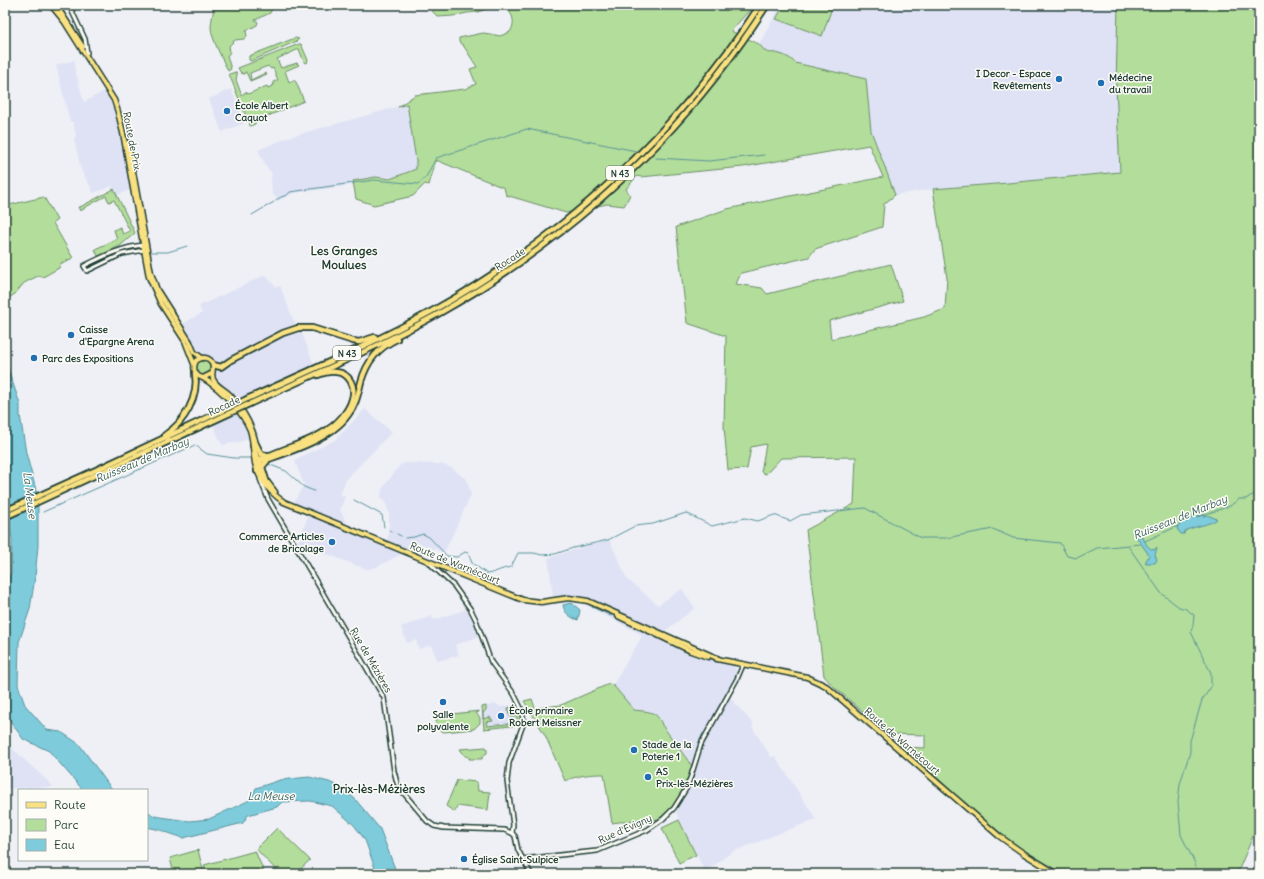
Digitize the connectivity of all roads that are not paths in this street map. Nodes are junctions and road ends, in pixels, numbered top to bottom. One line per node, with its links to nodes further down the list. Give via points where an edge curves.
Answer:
1 (51, 5): 6 (main road, Route de Prix)
2 (56, 5): 6 (main road, Route de Prix)
3 (68, 5): 6 (street, via 85,38)
4 (760, 5): 9 (highway, N 43, via 683,108 614,179 528,250 479,283)
5 (767, 5): 10 (highway, Rocade / N 43, via 716,78 687,113 654,148 576,221 532,255 474,293)
6 (86, 53): 7 (main road, Route de Prix, via 121,112)
7 (144, 245): 8 (main road, Route de Prix); 8 (street, via 123,248 84,266 86,271 122,254)
8 (145, 250): 11 (main road, Route de Prix, via 157,290 194,352); 12 (main road, Route de Prix, via 149,277 155,293 185,341)
9 (417, 319): 13 (highway, via 359,342 312,328 298,328 277,336 221,366); 18 (highway, N 43, bridge, via 247,399)
10 (402, 333): 17 (highway, Rocade / N 43); 21 (highway, via 397,339 379,349 369,363 353,408 342,423 325,436)
11 (202, 358): 12 (main road); 13 (main road, Route de Prix, via 209,360)
12 (194, 364): 14 (main road, Route de Prix)
13 (213, 365): 15 (main road)
14 (195, 373): 16 (main road); 19 (highway, via 196,387 183,418 173,430)
15 (211, 374): 16 (main road); 20 (main road, via 214,381 230,395 245,416 253,433)
16 (203, 378): 20 (main road, via 228,399 249,429)
17 (295, 383): 18 (highway, Rocade / N 43, bridge, via 247,405); 21 (highway, via 324,373 342,373 353,386 352,401 344,414 328,430)
18 (229, 410): 19 (highway, N 43); 31 (highway, Rocade, via 190,431)
19 (154, 442): 30 (highway, N 43)
20 (254, 444): 21 (highway, via 261,454); 22 (highway)
21 (272, 456): 22 (highway); 24 (highway, via 262,467)
22 (258, 460): 23 (highway); 24 (main road, Route de Warnécourt)
23 (258, 472): 25 (main road, Route de Warnécourt, via 266,486); 27 (street, Rue de Mézières)
24 (266, 480): 25 (main road, Route de Warnécourt)
25 (272, 490): 26 (main road, Route de Warnécourt); 27 (street, via 267,493); 28 (street); 29 (main road, Route de Warnécourt)
26 (277, 497): 28 (street, via 272,497); 29 (main road, Route de Warnécourt)
27 (267, 498): 28 (street, Rue de Mézières)
28 (270, 503): 34 (street, Rue de Mézières, via 384,698 394,771 399,786 427,821 437,827 504,830)
29 (301, 508): 32 (main road, Route de Warnécourt)
30 (5, 511)
31 (5, 517)
32 (425, 559): 33 (main road, Route de Warnécourt, via 523,600 541,602 569,598 588,601 719,659); 34 (street, via 463,597 478,625 491,662 519,702 523,716 522,728 509,763)
33 (743, 665): 36 (street, Rue d'Evigny, via 701,744 686,788 674,808 663,819 647,830 597,851); 40 (main road, Route de Warnécourt, via 806,677 826,686 999,836)
34 (512, 833): 35 (street)
35 (523, 858): 36 (street, Rue d'Evigny); 37 (street)
36 (537, 858): 37 (street, Rue d'Evigny)
37 (526, 864): 39 (street)
38 (1259, 867): 41 (highway)
39 (531, 874)
40 (1057, 874)
41 (1256, 874)

